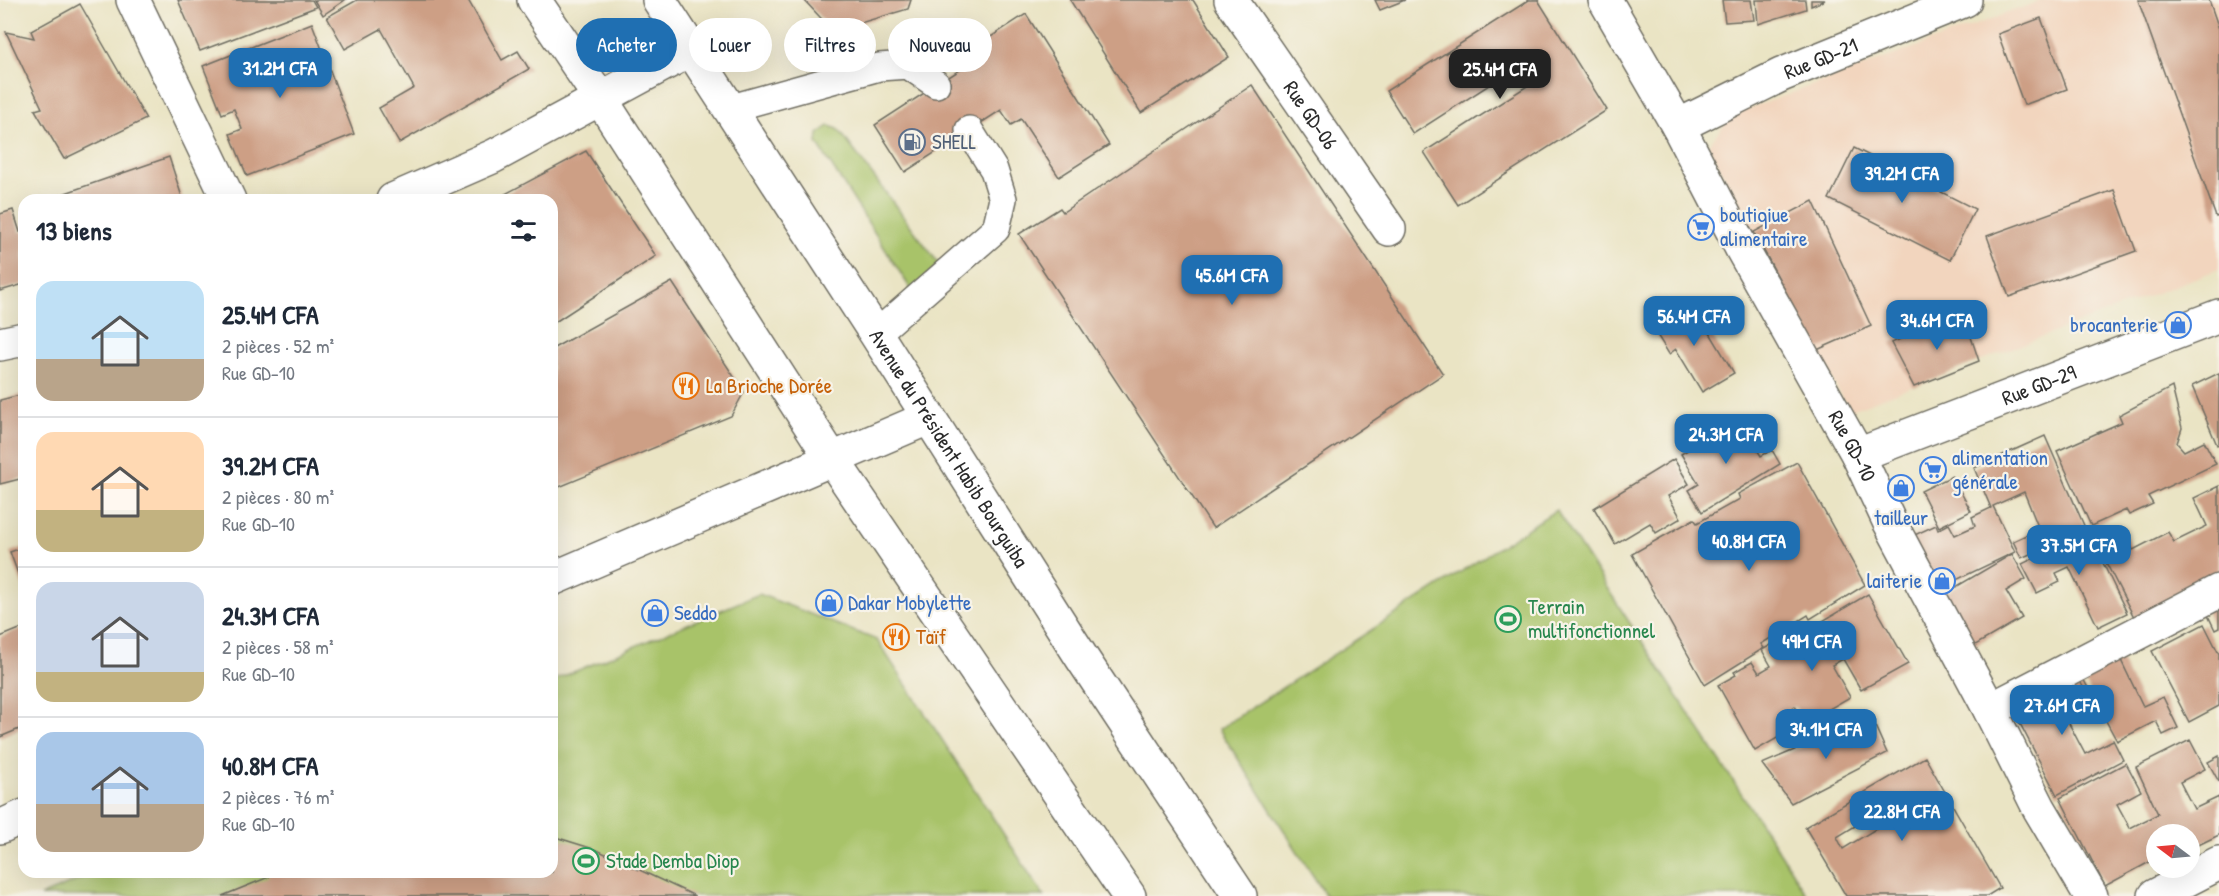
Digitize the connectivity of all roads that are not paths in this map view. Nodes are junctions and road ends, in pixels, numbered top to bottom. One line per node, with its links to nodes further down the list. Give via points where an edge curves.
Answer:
1 (133, 0): 16 (street)
2 (534, 0): 12 (street)
3 (659, 0): 8 (street, Avenue du Président Habib Bourguiba)
4 (1232, 0): 18 (street, Rue GD-06)
5 (1605, 0): 14 (street, Rue GD-10)
6 (1965, 0): 7 (street, Rue GD-21)
7 (1925, 8): 14 (street, Rue GD-21)
8 (689, 48)
9 (689, 51): 12 (street)
10 (704, 72): 13 (street, Avenue du Président Habib Bourguiba)
11 (936, 84): 13 (lane, via 908,65 879,67)
12 (600, 98): 17 (street, via 494,156); 25 (street)
13 (728, 109): 20 (street, Avenue du Président Habib Bourguiba)
14 (1678, 126): 24 (street, Rue GD-10, via 1742,249)
15 (969, 130): 20 (lane, via 994,170 1003,199 996,228)
16 (226, 194)
17 (407, 194)
18 (1389, 229)
19 (2219, 316): 24 (street, Rue GD-29)
20 (876, 334): 23 (street, Avenue du Président Habib Bourguiba)
21 (18, 340): 22 (street)
22 (0, 345)
23 (928, 418): 25 (street); 33 (street, Avenue du Président Habib Bourguiba)
24 (1858, 454): 28 (street, Rue GD-10, via 1889,521)
25 (832, 459): 26 (street); 32 (street)
26 (558, 576)
27 (2219, 591): 28 (street)
28 (1990, 710): 34 (street, Rue GD-10, via 2039,808)
29 (18, 819): 30 (street)
30 (0, 827)
31 (2219, 863): 35 (street)
32 (1129, 896)
33 (1240, 896)
34 (2091, 896)
35 (2155, 896)

